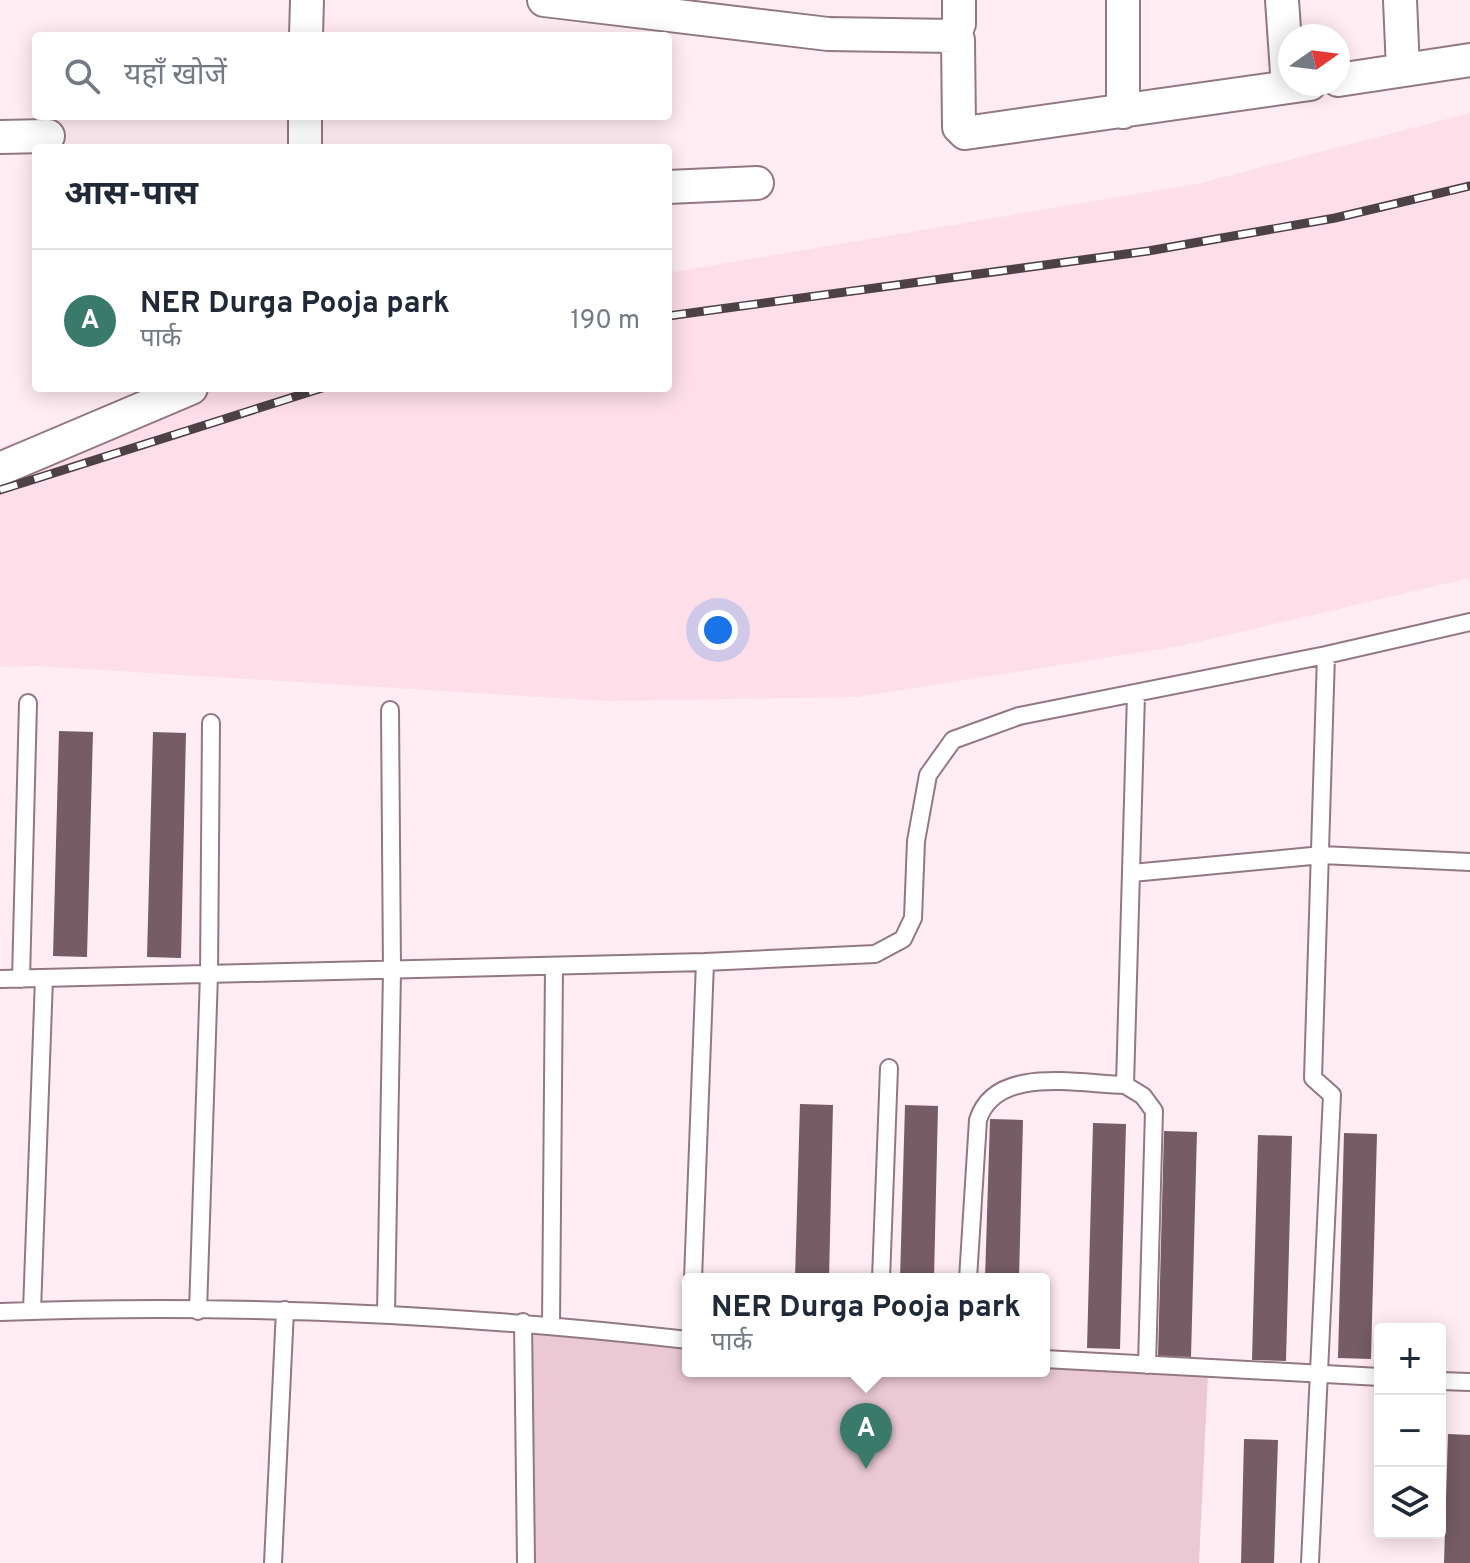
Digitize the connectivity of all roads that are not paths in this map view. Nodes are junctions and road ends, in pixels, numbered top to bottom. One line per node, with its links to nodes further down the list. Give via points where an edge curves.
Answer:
1 (307, 0): 8 (street)
2 (544, 0): 9 (street, via 828,34)
3 (959, 0): 9 (street)
4 (1123, 0): 14 (street)
5 (1282, 0): 7 (street)
6 (1400, 0): 11 (street)
7 (1287, 24)
8 (306, 32)
9 (953, 36): 14 (street, via 958,40 959,127 965,133)
10 (1470, 60): 11 (street)
11 (1403, 70): 12 (street)
12 (1350, 78)
13 (1278, 89): 14 (street)
14 (1123, 112)
15 (305, 120): 18 (street)
16 (48, 136): 17 (street)
17 (0, 137)
18 (305, 144)
19 (757, 183): 20 (street)
20 (672, 187)
21 (182, 392): 22 (street)
22 (0, 469)
23 (1470, 622): 24 (lane)
24 (1326, 655): 25 (lane); 29 (lane)
25 (1136, 694): 31 (lane); 32 (lane, via 1019,716 953,740 928,775 916,841 913,918 903,939 875,954)
26 (28, 703): 38 (lane)
27 (390, 710): 34 (lane)
28 (211, 723): 35 (lane)
29 (1322, 855): 30 (lane); 31 (lane); 54 (lane, via 1313,1078 1332,1095)
30 (1470, 862)
31 (1132, 873): 40 (lane)
32 (705, 962): 33 (lane); 41 (lane)
33 (554, 966): 34 (lane); 50 (lane)
34 (392, 971): 35 (lane); 48 (lane)
35 (209, 974): 36 (lane); 46 (lane)
36 (44, 978): 38 (lane); 45 (lane)
37 (0, 979): 38 (lane)
38 (21, 979)
39 (889, 1068): 42 (lane)
40 (1125, 1085): 43 (lane, via 1015,1083 983,1103); 53 (lane, via 1154,1111)
41 (693, 1273)
42 (881, 1273)
43 (968, 1273)
44 (285, 1310): 46 (lane); 48 (lane); 58 (lane)
45 (32, 1311): 46 (lane); 47 (lane)
46 (198, 1311)
47 (0, 1312)
48 (386, 1313): 49 (lane)
49 (523, 1322): 50 (lane); 59 (lane)
50 (551, 1325): 51 (lane)
51 (682, 1339)
52 (1050, 1359): 53 (lane)
53 (1147, 1365): 54 (lane)
54 (1320, 1374): 55 (lane); 60 (lane)
55 (1374, 1377)
56 (1446, 1381): 57 (lane)
57 (1470, 1382)
58 (273, 1563)
59 (526, 1563)
60 (1310, 1563)

